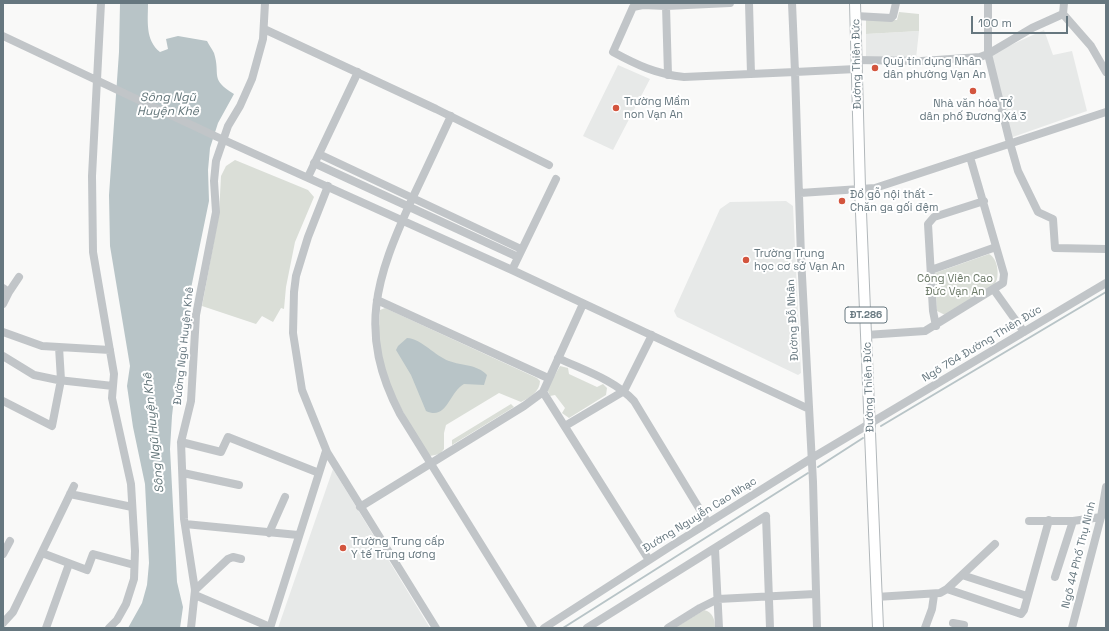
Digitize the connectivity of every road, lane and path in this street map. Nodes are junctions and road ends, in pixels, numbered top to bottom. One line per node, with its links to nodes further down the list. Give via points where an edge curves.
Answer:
1 (101, 3): 22 (street)
2 (265, 3): 13 (street, Đường Ngũ Huyện Khê)
3 (730, 3): 10 (street)
4 (749, 3): 20 (street)
5 (792, 3): 18 (street, Đường Đỗ Nhân)
6 (855, 3): 12 (main road, Đường Thiên Đức / ĐT.286)
7 (896, 3): 12 (street, via 891,18)
8 (988, 3): 15 (street)
9 (1064, 3): 11 (street)
10 (666, 6): 21 (street); 21 (street, via 633,7 612,52 647,70)
11 (1063, 14): 15 (street, via 1032,28); 19 (street, via 1091,46)
12 (856, 16): 16 (main road, Đường Thiên Đức / ĐT.286)
13 (264, 29): 17 (street); 25 (street, Đường Ngũ Huyện Khê, via 252,79)
14 (3, 36): 22 (street)
15 (988, 54): 16 (street, via 980,57); 26 (street)
16 (856, 64): 18 (street); 34 (main road, Đường Thiên Đức / ĐT.286)
17 (358, 72): 24 (street); 27 (street)
18 (796, 72): 20 (street); 35 (street, Đường Đỗ Nhân)
19 (1106, 72)
20 (751, 74): 21 (street)
21 (668, 76)
22 (98, 81): 25 (street); 59 (street, via 92,176 93,252)
23 (1106, 112): 26 (street)
24 (451, 116): 30 (street); 36 (street)
25 (219, 138): 31 (street); 73 (street, Đường Ngũ Huyện Khê, via 214,181 216,212 196,315 191,401)
26 (1010, 143): 28 (street); 42 (street, via 1018,171 1038,212 1053,219 1055,248)
27 (319, 154): 29 (street); 36 (street)
28 (970, 157): 34 (street, via 875,188); 37 (street)
29 (314, 164): 31 (street); 38 (street)
30 (549, 165)
31 (308, 177): 33 (street)
32 (556, 179): 41 (street)
33 (328, 186): 39 (street); 74 (street, via 308,236 296,276 292,320 302,390)
34 (860, 188): 35 (street); 57 (main road, Đường Thiên Đức / ĐT.286)
35 (800, 193): 65 (street, Đường Đỗ Nhân)
36 (413, 198): 38 (street); 41 (street)
37 (984, 201): 40 (street); 45 (street, via 930,220 927,227)
38 (409, 207): 39 (street); 43 (street)
39 (403, 220): 44 (street); 50 (street, via 380,277)
40 (996, 247): 45 (street); 49 (street, via 1004,279)
41 (522, 249): 43 (street)
42 (1106, 249)
43 (518, 257): 44 (street)
44 (512, 270): 52 (street)
45 (931, 270): 53 (street)
46 (20, 277): 48 (street)
47 (1106, 283): 55 (street, Ngõ 764 Đường Thiên Đức)
48 (6, 290): 51 (street)
49 (994, 290): 53 (street); 55 (street)
50 (376, 300): 62 (street); 76 (street, via 376,339 382,374 400,414)
51 (3, 304)
52 (583, 304): 56 (street); 61 (street)
53 (936, 326): 57 (street, via 916,333)
54 (3, 332): 58 (street, via 42,346)
55 (1024, 332): 71 (street, Ngõ 764 Đường Thiên Đức)
56 (652, 335): 66 (street); 68 (street)
57 (866, 335): 71 (main road, Đường Thiên Đức / ĐT.286)
58 (59, 347): 59 (street); 63 (street)
59 (110, 350): 64 (street)
60 (3, 356): 63 (street, via 34,375)
61 (558, 358): 62 (street); 66 (street)
62 (548, 378): 67 (street)
63 (61, 380): 64 (street); 69 (street, via 52,426)
64 (113, 386): 84 (street, via 112,398 131,484)
65 (808, 387): 68 (street, via 802,397); 70 (street, Đường Đỗ Nhân)
66 (624, 391): 72 (street); 90 (street, via 634,401)
67 (543, 392): 72 (street); 76 (street)
68 (790, 400): 70 (street)
69 (3, 401)
70 (809, 409): 75 (street, Đường Đỗ Nhân)
71 (870, 424): 75 (street, Đường Nguyễn Cao Nhạc); 111 (main road, Đường Thiên Đức / ĐT.286)
72 (565, 426): 100 (street)
73 (181, 442): 77 (street, Đường Ngũ Huyện Khê); 78 (street, via 221,452 228,437)
74 (326, 451): 78 (street); 85 (street)
75 (812, 458): 90 (street, Đường Nguyễn Cao Nhạc); 107 (street, Đường Đỗ Nhân)
76 (430, 463): 85 (street); 121 (street)
77 (183, 473): 79 (street); 91 (street, Đường Ngũ Huyện Khê)
78 (319, 473): 93 (street)
79 (239, 485)
80 (74, 486): 82 (street)
81 (1106, 487): 86 (street, Ngõ 44 Phố Thụ Ninh)
82 (70, 494): 84 (street); 97 (street)
83 (285, 497): 92 (street)
84 (132, 507): 102 (street)
85 (360, 507): 120 (street)
86 (1101, 517): 89 (street); 132 (street, Ngõ 44 Phố Thụ Ninh)
87 (1049, 520): 88 (street); 89 (street); 110 (street)
88 (1030, 521)
89 (1073, 521): 104 (street)
90 (708, 523): 100 (street, Đường Nguyễn Cao Nhạc)
91 (185, 524): 92 (street); 106 (street, Đường Ngũ Huyện Khê)
92 (269, 533): 93 (street)
93 (298, 536): 119 (street)
94 (10, 542): 98 (street)
95 (995, 544): 103 (street)
96 (715, 549): 109 (street, via 763,518); 112 (street); 115 (street)
97 (42, 553): 101 (street); 114 (street, via 13,612)
98 (3, 554)
99 (241, 559): 106 (street, via 228,559)
100 (649, 560): 122 (street, Đường Nguyễn Cao Nhạc)
101 (69, 564): 102 (street, via 87,570 93,554); 116 (street)
102 (134, 565): 117 (street, via 134,579 126,604)
103 (962, 575): 105 (street); 110 (street)
104 (1055, 577)
105 (947, 589): 108 (street); 110 (street, via 1021,614)
106 (195, 592): 118 (street, Đường Ngũ Huyện Khê); 119 (street)
107 (815, 594): 109 (street); 128 (street, Đường Đỗ Nhân)
108 (934, 595): 111 (street); 130 (street)
109 (766, 596): 112 (street); 126 (street); 127 (street)
110 (1027, 596)
111 (876, 597): 129 (main road, Đường Thiên Đức / ĐT.286)
112 (718, 599): 124 (street); 125 (street)
113 (953, 623): 131 (street, via 964,625)
114 (3, 624)
115 (598, 625): 123 (street)
116 (46, 628)
117 (109, 628)
118 (191, 628)
119 (270, 628)
120 (436, 628)
121 (533, 628)
122 (544, 628)
123 (587, 628)
124 (668, 628)
125 (719, 628)
126 (765, 628)
127 (770, 628)
128 (817, 628)
129 (878, 628)
130 (925, 628)
131 (963, 628)
132 (1072, 628)

